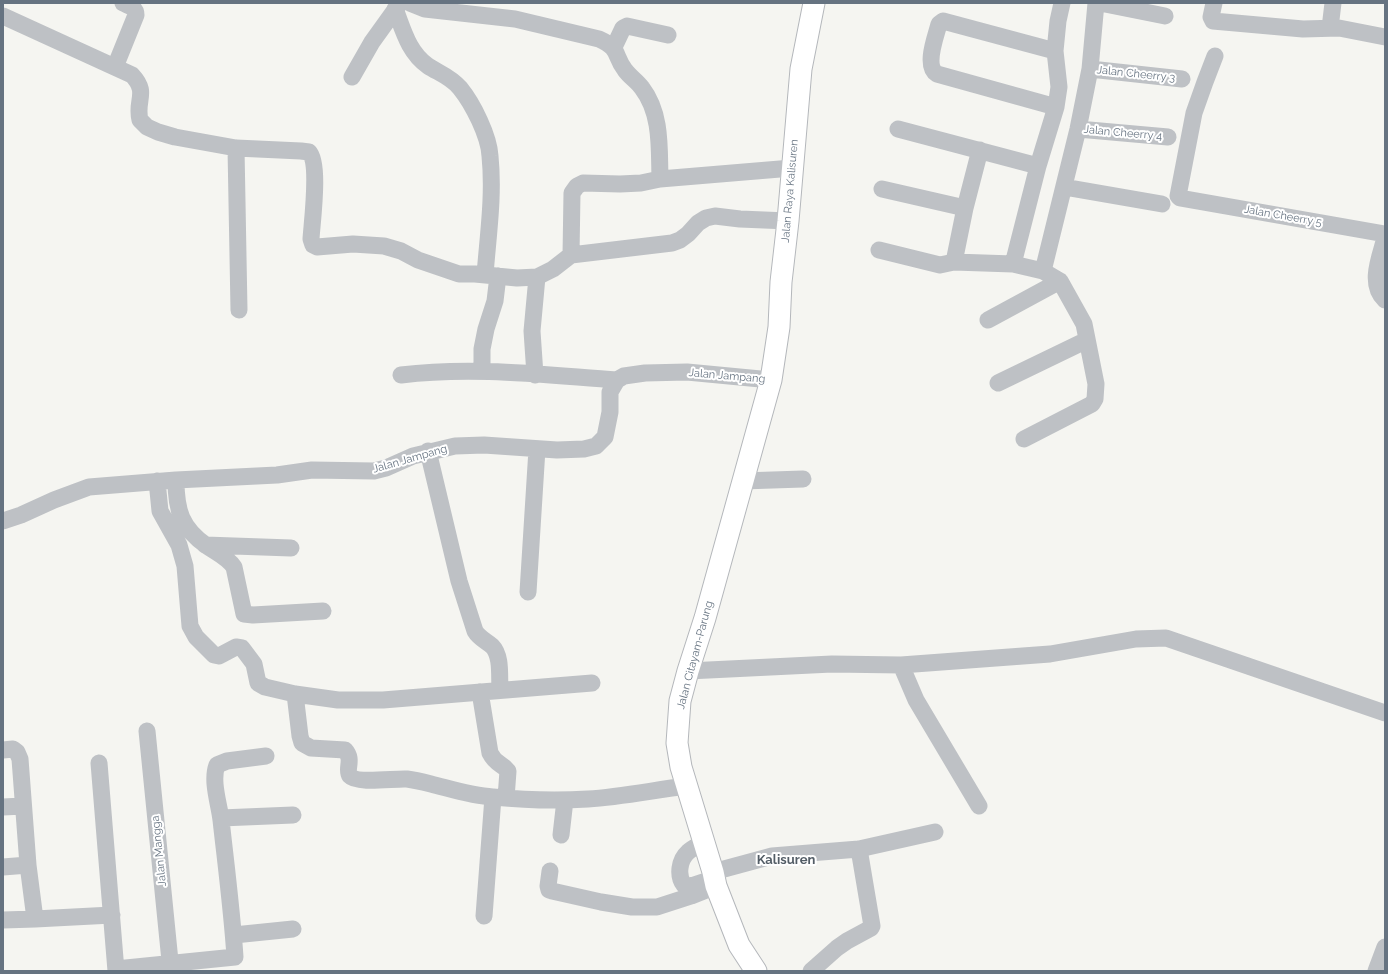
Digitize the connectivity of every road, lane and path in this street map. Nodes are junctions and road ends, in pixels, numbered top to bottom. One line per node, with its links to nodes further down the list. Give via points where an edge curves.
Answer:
1 (123, 3): 17 (street, via 134,8 136,15)
2 (814, 3): 28 (main road, Jalan Raya Kalisuren, via 801,69)
3 (1062, 3): 15 (street)
4 (1096, 3): 18 (street)
5 (1100, 3): 10 (street)
6 (1214, 3): 11 (street, via 1213,21 1303,29)
7 (1333, 3): 11 (street)
8 (402, 5): 14 (street, via 515,19 599,38); 19 (street, via 372,42); 42 (street, via 407,40 414,52 426,64 460,88 482,126 490,155)
9 (3, 16): 17 (street)
10 (1165, 16)
11 (1330, 28): 13 (street)
12 (668, 35): 14 (street, via 627,26 623,28)
13 (1385, 37)
14 (614, 47): 29 (street, via 628,75 646,93 655,115 659,135)
15 (1055, 51): 21 (street, via 1059,87); 21 (street, via 943,21 939,24 935,39 931,66 937,74)
16 (1215, 56): 35 (street, Jalan Cheerry 5, via 1194,113 1178,196)
17 (115, 67): 25 (street, via 132,75 138,81 141,91 140,120 148,127 175,137)
18 (1090, 69): 20 (street, Jalan Cheerry 3); 23 (street)
19 (352, 78)
20 (1182, 79)
21 (1056, 108): 27 (street)
22 (898, 129): 26 (street)
23 (1078, 129): 24 (street, Jalan Cheerry 4); 30 (street)
24 (1168, 137)
25 (236, 148): 42 (street, via 301,151 311,154 315,173 311,239 315,246 384,246 459,274); 46 (street)
26 (980, 150): 27 (street); 33 (street)
27 (1038, 166): 40 (street)
28 (792, 168): 29 (street); 34 (main road, Jalan Raya Kalisuren)
29 (660, 180): 38 (street, via 620,184 583,183 577,186 572,193 571,201)
30 (1064, 187): 32 (street); 41 (street)
31 (882, 189): 33 (street)
32 (1162, 204)
33 (965, 208): 39 (street)
34 (788, 221): 38 (street, via 740,220 715,216 698,222 688,234 672,243); 53 (main road, Jalan Raya Kalisuren, via 779,327)
35 (1385, 234)
36 (1385, 238): 45 (street, via 1375,279 1377,289)
37 (879, 250): 39 (street, via 940,265)
38 (571, 255): 43 (street)
39 (954, 262): 40 (street)
40 (1013, 264): 41 (street)
41 (1043, 271): 44 (street)
42 (492, 275): 43 (street); 49 (street, via 495,302 482,349)
43 (537, 277): 51 (street, via 532,331)
44 (1060, 282): 47 (street); 48 (street, via 1084,324)
45 (1385, 300)
46 (239, 310)
47 (988, 320)
48 (1087, 340): 54 (street); 55 (street, via 1096,384 1092,404)
49 (482, 371): 50 (street, via 451,370); 51 (street)
50 (401, 375)
51 (535, 375): 52 (street)
52 (617, 380): 53 (street, Jalan Jampang, via 624,376 645,373 687,372); 56 (street, Jalan Jampang, via 610,392 607,431 600,443 572,450)
53 (771, 380): 61 (main road, Jalan Citayam-Parung)
54 (998, 383)
55 (1024, 439)
56 (537, 449): 57 (street, Jalan Jampang, via 462,446); 65 (street)
57 (428, 451): 59 (street, Jalan Jampang, via 374,471 312,470 277,476); 70 (street, via 459,581 475,631 496,653)
58 (803, 479): 61 (street)
59 (176, 480): 60 (street, Jalan Jampang); 63 (street, via 178,510 185,525)
60 (157, 481): 62 (street, Jalan Jampang, via 89,487); 72 (street, via 160,511 179,545 184,560 190,626 196,637 214,655 219,656 240,647 254,664 258,683)
61 (742, 481): 68 (main road, Jalan Citayam-Parung)
62 (3, 521)
63 (205, 545): 64 (street); 66 (street, via 229,560 234,567 245,614)
64 (291, 548)
65 (528, 592)
66 (323, 611)
67 (902, 665): 68 (street, via 832,664); 73 (street, via 1050,654 1136,640 1166,638); 82 (street, via 916,700)
68 (688, 671): 78 (main road, Jalan Citayam-Parung, via 680,701 677,743)
69 (592, 682): 70 (street)
70 (500, 690): 71 (street)
71 (480, 692): 72 (street, via 383,700 338,700); 79 (street, via 490,753 494,761 508,771)
72 (295, 694): 79 (street, via 302,743 311,748 345,750 350,757 349,772 352,777 368,781 416,780 472,794)
73 (1385, 713)
74 (147, 731): 102 (street, Jalan Mangga)
75 (3, 750): 81 (street, via 13,749 19,755)
76 (266, 756): 85 (street, via 227,761 217,765 215,780)
77 (99, 763): 94 (street)
78 (687, 786): 80 (street); 88 (main road, Jalan Citayam-Parung)
79 (500, 797): 80 (street); 95 (street)
80 (565, 800): 87 (street)
81 (23, 806): 83 (street); 90 (street)
82 (979, 806)
83 (3, 807)
84 (293, 815): 85 (street)
85 (221, 818): 99 (street)
86 (934, 832): 89 (street)
87 (562, 835)
88 (704, 842): 93 (main road, Jalan Citayam-Parung); 93 (street, via 687,853 681,862 681,881 684,885 691,886)
89 (859, 849): 93 (street, via 772,856); 106 (street, via 872,926 837,948)
90 (28, 865): 91 (street); 96 (street)
91 (3, 867)
92 (550, 871): 93 (street, via 549,890 632,906 656,907 691,896)
93 (715, 879): 105 (main road, Jalan Citayam-Parung, via 739,945)
94 (112, 915): 96 (street); 104 (street)
95 (484, 916)
96 (35, 919): 97 (street)
97 (3, 920)
98 (293, 929): 99 (street)
99 (234, 935): 101 (street)
100 (1385, 947): 103 (street)
101 (236, 964): 102 (street)
102 (171, 967): 104 (street)
103 (1380, 967)
104 (116, 970)
105 (756, 971)
106 (811, 971)

